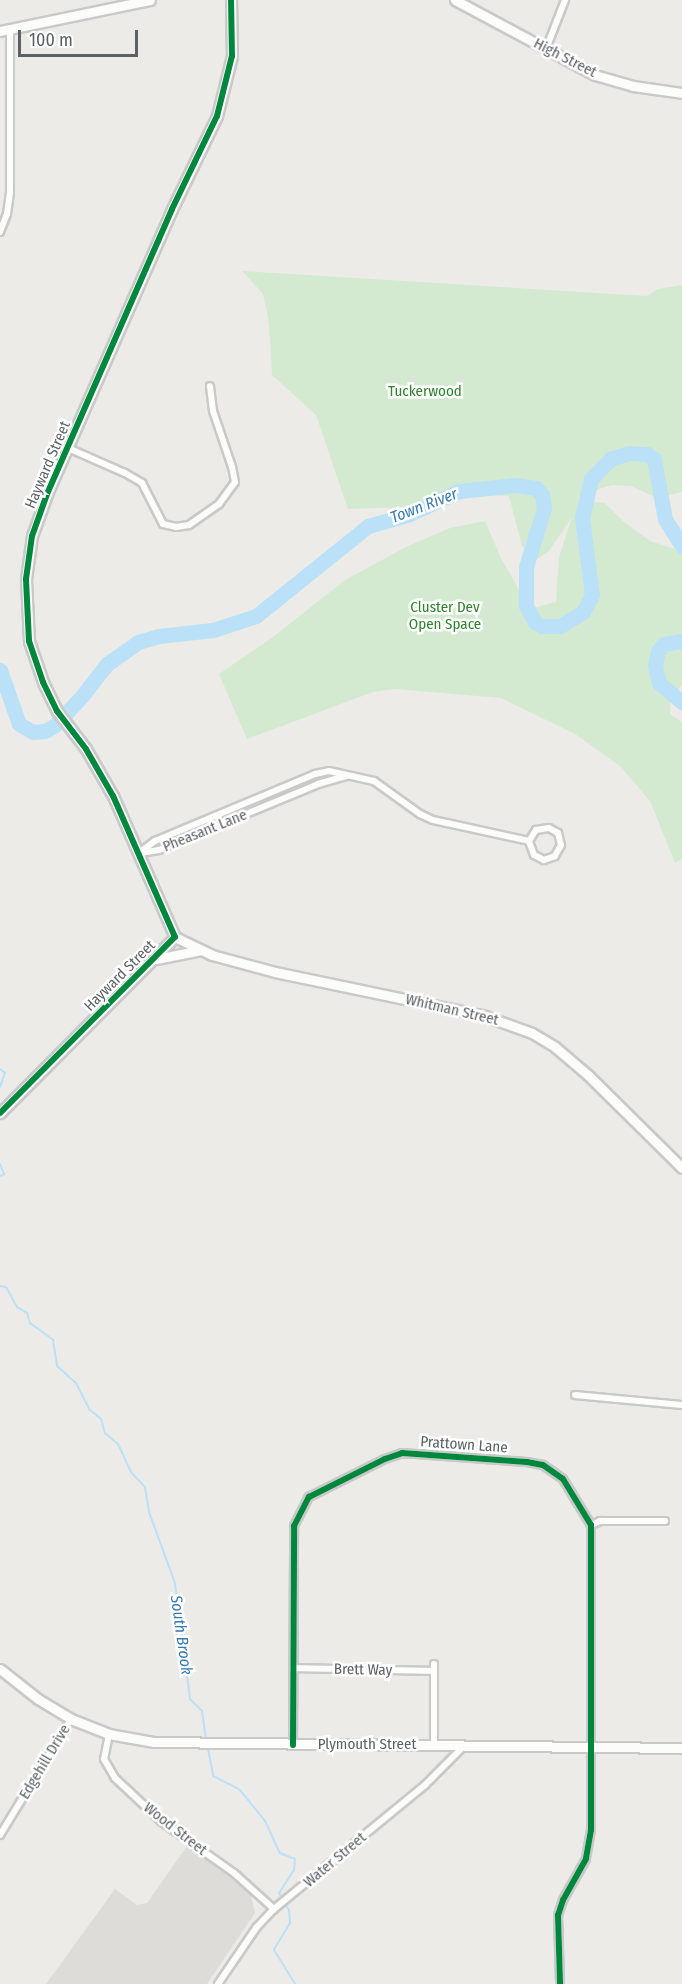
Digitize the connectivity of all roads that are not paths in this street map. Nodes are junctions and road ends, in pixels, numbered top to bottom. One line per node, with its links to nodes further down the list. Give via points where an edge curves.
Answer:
1 (150, 0): 5 (street)
2 (231, 0): 11 (street, Hayward Street, via 232,57 218,116 167,218)
3 (455, 0): 7 (street, High Street)
4 (564, 0): 7 (street)
5 (117, 4): 6 (street)
6 (5, 30): 9 (street, via 10,192)
7 (546, 49): 8 (street, High Street, via 604,78)
8 (682, 93)
9 (0, 232)
10 (210, 386): 11 (street, via 213,411 235,482 219,504 189,525 163,524 142,483)
11 (68, 448): 18 (street, Hayward Street, via 35,526 26,579 31,649 57,711 103,777)
12 (347, 776): 13 (street, Pheasant Lane, via 319,773); 14 (street, Pheasant Lane); 17 (street, Pheasant Lane, via 374,781 433,820)
13 (250, 801): 14 (street); 15 (street, Pheasant Lane)
14 (255, 810): 16 (street, Pheasant Lane)
15 (227, 811): 16 (street); 18 (street, Pheasant Lane, via 154,841)
16 (231, 820): 18 (street, Pheasant Lane, via 159,850)
17 (529, 841): 17 (street, via 536,830 546,827 558,833 561,845 555,856 544,860 532,853)
18 (139, 853): 19 (street, Hayward Street)
19 (175, 937): 20 (street, Whitman Street); 21 (street, Hayward Street)
20 (201, 950): 21 (street); 23 (street, Whitman Street, via 295,977 484,1016 527,1030 588,1075)
21 (155, 959): 22 (street, Hayward Street)
22 (0, 1113)
23 (682, 1168)
24 (575, 1395): 25 (street)
25 (682, 1405)
26 (665, 1521): 27 (street, via 600,1521)
27 (591, 1525): 28 (street, Prattown Lane, via 563,1479 543,1465 413,1453 386,1459 309,1497 299,1512 293,1552); 35 (street)
28 (293, 1668): 32 (street, Prattown Lane); 33 (street, Brett Way, via 434,1667)
29 (0, 1669): 30 (street, Plymouth Street)
30 (71, 1719): 31 (street, Plymouth Street); 37 (street, Edgehill Drive)
31 (109, 1734): 32 (street, Plymouth Street, via 154,1742); 38 (street, Wood Street, via 104,1759 115,1778 162,1822 234,1873)
32 (293, 1745): 33 (street, Plymouth Street)
33 (434, 1746): 34 (street, Plymouth Street)
34 (464, 1746): 35 (street, Plymouth Street); 38 (street, Water Street, via 425,1785)
35 (589, 1747): 36 (street, Plymouth Street); 40 (street, via 589,1845 558,1915)
36 (682, 1748)
37 (0, 1835)
38 (274, 1909): 39 (street, Water Street, via 256,1928)
39 (218, 1984)
40 (560, 1984)

